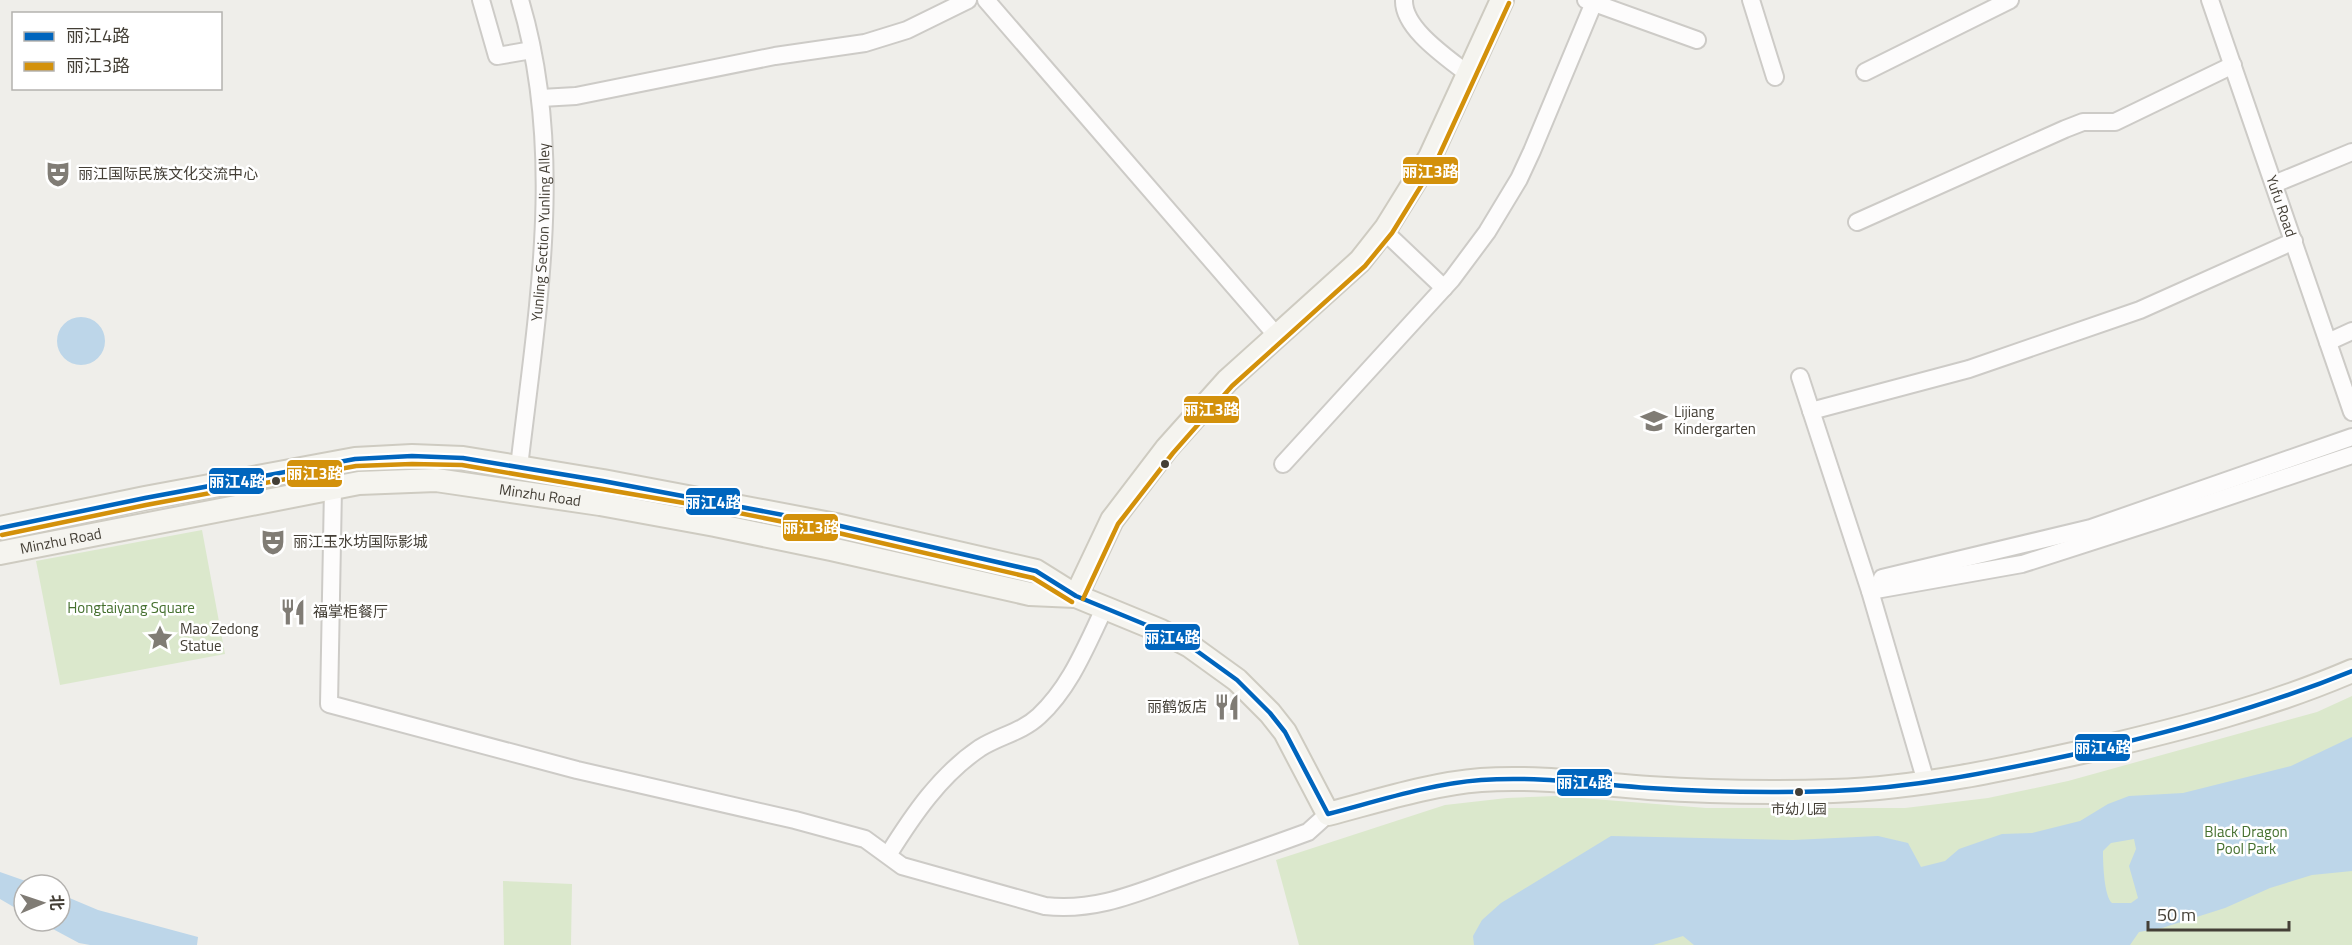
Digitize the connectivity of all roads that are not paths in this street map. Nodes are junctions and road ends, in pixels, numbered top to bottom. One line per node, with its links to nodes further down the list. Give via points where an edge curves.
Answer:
1 (481, 0): 12 (street, via 497,56)
2 (520, 0): 12 (street, Yunling Section Yunling Alley)
3 (968, 0): 17 (street, via 907,30 865,43 775,56 576,96)
4 (986, 0): 25 (street)
5 (1404, 0): 15 (street, via 1416,30)
6 (1502, 0): 15 (main road)
7 (1751, 0): 16 (street)
8 (2010, 0): 14 (street)
9 (2210, 0): 13 (street, Yufu Road)
10 (1592, 1): 11 (street); 23 (street, via 1519,179 1487,232)
11 (1697, 40)
12 (532, 50): 17 (street, Yunling Section Yunling Alley)
13 (2233, 66): 19 (street, Yufu Road); 20 (street, via 2115,122 2082,122)
14 (1865, 72)
15 (1469, 75): 21 (main road, via 1430,157)
16 (1775, 77)
17 (541, 98): 33 (street, Yunling Section Yunling Alley, via 546,174 541,278)
18 (2352, 152): 19 (street)
19 (2274, 184): 22 (street, Yufu Road)
20 (1857, 222)
21 (1384, 231): 23 (street); 25 (main road, via 1360,261)
22 (2294, 241): 26 (street, Yufu Road); 28 (street, via 2119,317 1970,369)
23 (1444, 288): 32 (street)
24 (2352, 331): 26 (street)
25 (1277, 336): 39 (main road, via 1227,381 1139,484 1112,520)
26 (2328, 342): 29 (street, Yufu Road)
27 (1800, 377): 28 (street)
28 (1811, 411): 38 (street)
29 (2352, 412)
30 (2352, 437): 37 (street, via 2091,528)
31 (2352, 455): 38 (street, via 2022,564)
32 (1283, 464)
33 (519, 467): 35 (main road, Minzhu Road, via 438,456 355,459); 39 (main road, Minzhu Road, via 720,502 951,550 1036,571)
34 (333, 488): 36 (main road, Minzhu Road); 39 (main road, Minzhu Road, via 386,481 460,482 716,525 1030,594); 44 (street, via 329,704 577,770 795,820 865,839)
35 (0, 528)
36 (0, 553)
37 (1882, 578)
38 (1870, 591): 42 (street)
39 (1076, 596): 40 (main road, Minzhu Road)
40 (1105, 608): 43 (main road, Minzhu Road, via 1190,646 1237,680 1285,732); 44 (street, via 1071,678 1050,705 1027,726 981,747 962,762 914,814)
41 (2352, 671): 42 (main road, via 2284,698 2193,726 2013,768)
42 (1926, 782): 43 (main road, via 1834,791 1768,792 1481,780 1422,790)
43 (1328, 814): 44 (street, via 1308,832 1083,908 1045,906 902,866)
44 (888, 855)

